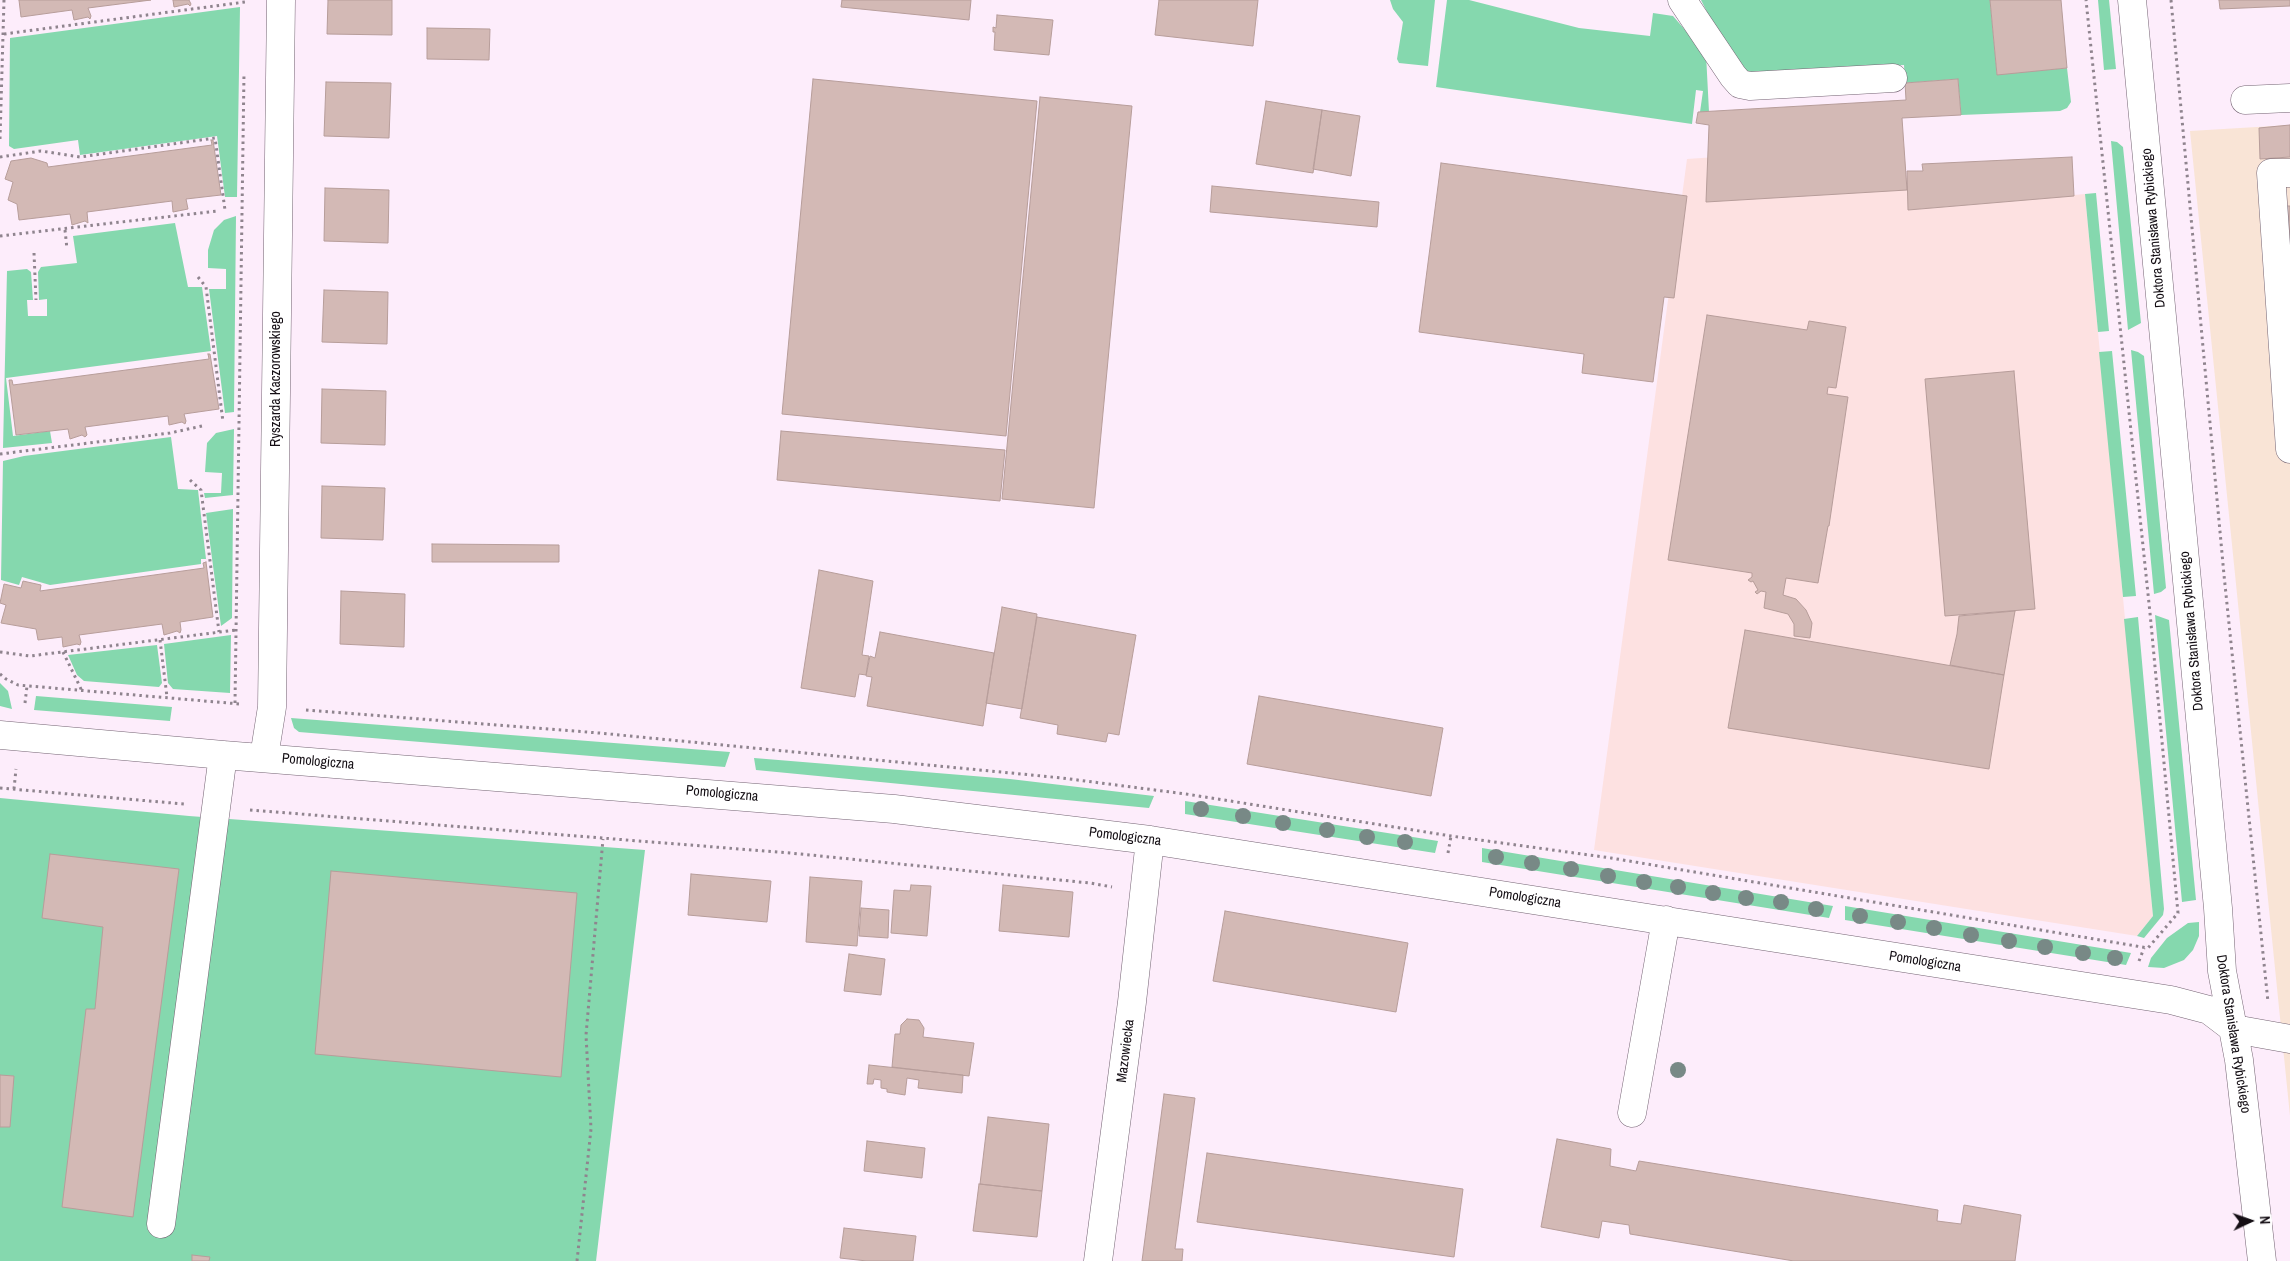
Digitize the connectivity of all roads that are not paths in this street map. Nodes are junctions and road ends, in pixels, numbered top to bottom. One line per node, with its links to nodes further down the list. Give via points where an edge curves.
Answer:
1 (281, 0): 11 (street, Ryszarda Kaczorowskiego, via 272,707)
2 (1682, 0): 4 (street, via 1740,84)
3 (2132, 0): 14 (street, Doktora Stanisława Rybickiego, via 2222,971)
4 (1894, 78)
5 (2290, 98): 6 (street)
6 (2245, 100)
7 (2290, 172): 8 (street, via 2271,173)
8 (2290, 449)
9 (0, 735): 10 (street, Pomologiczna)
10 (223, 755): 11 (street, Pomologiczna); 17 (street)
11 (264, 757): 12 (street, Pomologiczna, via 894,808)
12 (1150, 840): 13 (street, Pomologiczna); 18 (street, Mazowiecka)
13 (1666, 920): 14 (street, Pomologiczna, via 2171,1000 2210,1010); 16 (street)
14 (2234, 1029): 15 (street); 19 (street, Doktora Stanisława Rybickiego)
15 (2281, 1038)
16 (1632, 1113)
17 (162, 1224)
18 (1098, 1261)
19 (2262, 1261)

